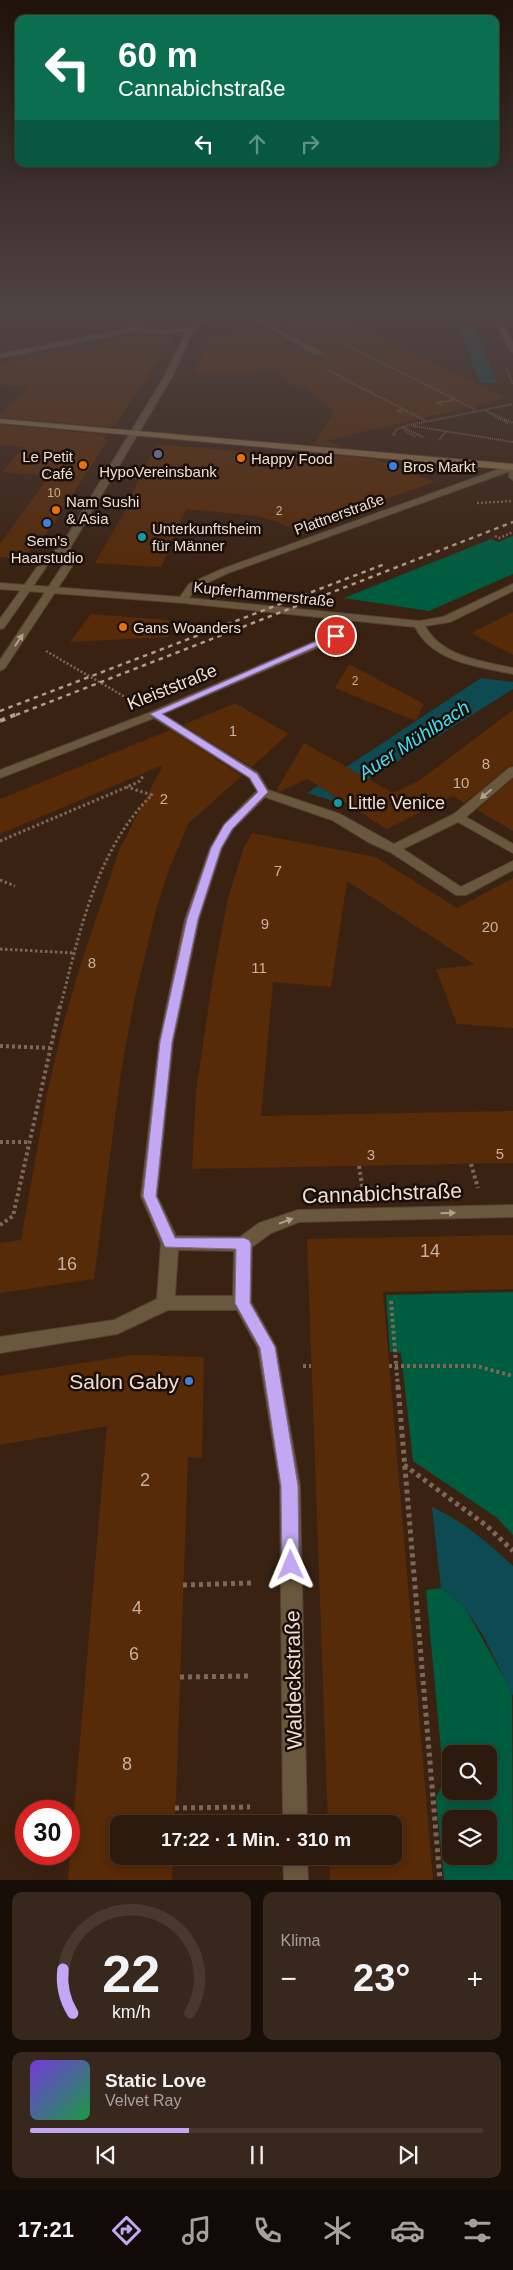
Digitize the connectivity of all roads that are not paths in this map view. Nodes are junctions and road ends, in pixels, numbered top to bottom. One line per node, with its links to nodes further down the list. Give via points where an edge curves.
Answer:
1 (153, 402): 3 (street)
2 (0, 421): 3 (main road)
3 (135, 432): 4 (main road); 6 (street)
4 (513, 467): 5 (street); 11 (street, Plattnerstraße, via 225,571 192,586)
5 (513, 477)
6 (65, 548): 9 (street, via 46,561); 10 (street, via 70,562)
7 (0, 586): 9 (street, Kupferhammerstraße)
8 (513, 587): 13 (street, via 446,620)
9 (27, 588): 10 (street, Kupferhammerstraße); 14 (street)
10 (51, 590): 11 (street, Kupferhammerstraße); 15 (street, one-way to 10)
11 (183, 600): 12 (street, Kupferhammerstraße)
12 (343, 617): 13 (street, Kupferhammerstraße); 17 (street, Kleiststraße, via 336,636)
13 (419, 624): 16 (street, via 428,640 440,648 459,657)
14 (0, 626)
15 (0, 668)
16 (513, 671)
17 (155, 714): 19 (street, Kleiststraße); 20 (street, via 254,776)
18 (513, 771): 21 (street, one-way to 21)
19 (0, 774)
20 (263, 792): 22 (street, via 336,817); 26 (street, via 228,827 216,848 192,919 166,1042 150,1196)
21 (458, 817): 22 (street); 23 (street)
22 (394, 849): 24 (street, via 461,892)
23 (513, 850)
24 (513, 865)
25 (513, 1211): 27 (street, Cannabichstraße, one-way to 25, via 264,1228 298,1216)
26 (170, 1243): 27 (street); 28 (street)
27 (244, 1244): 29 (street)
28 (166, 1303): 29 (street); 30 (street, via 116,1327)
29 (242, 1303): 31 (street, Waldeckstraße, via 267,1347 290,1486)
30 (0, 1345)
31 (295, 1815)
32 (295, 1865): 33 (street)
33 (296, 1880)

